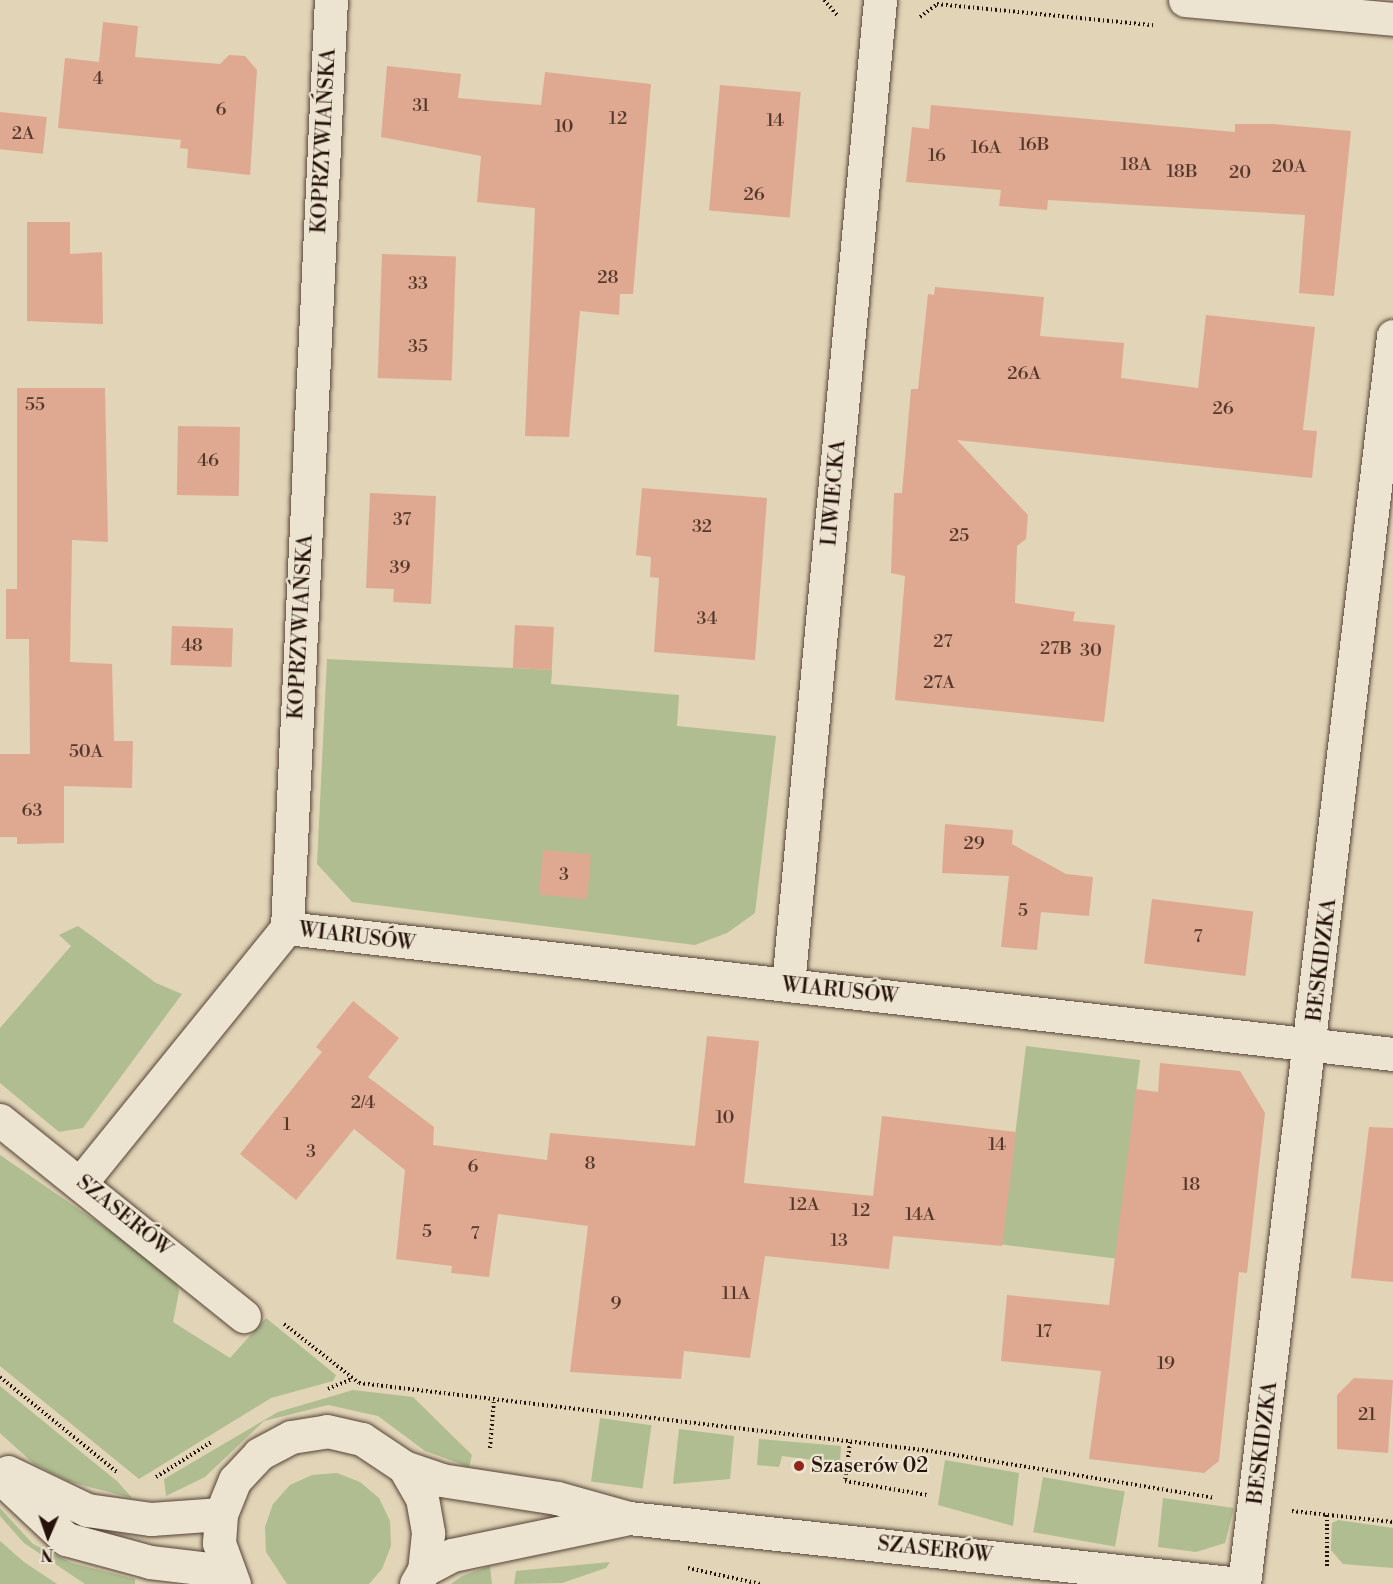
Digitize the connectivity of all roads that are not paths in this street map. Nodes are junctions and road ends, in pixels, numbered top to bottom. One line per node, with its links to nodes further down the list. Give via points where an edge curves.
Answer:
1 (331, 0): 6 (street, KOPRZYWIAŃSKA)
2 (1185, 0): 4 (street)
3 (879, 10): 7 (street, LIWIECKA)
4 (1393, 19)
5 (1393, 336): 8 (street, BESKIDZKA)
6 (287, 928): 7 (street, WIARUSÓW); 11 (street)
7 (788, 985): 8 (street, WIARUSÓW)
8 (1312, 1045): 9 (street, WIARUSÓW); 20 (street, BESKIDZKA, via 1256,1505)
9 (1393, 1054)
10 (0, 1120): 11 (street, SZASERÓW)
11 (82, 1181): 12 (street, SZASERÓW)
12 (244, 1316)
13 (404, 1467): 16 (street, via 362,1439 327,1431 291,1437 259,1454 235,1480); 17 (street, SZASERÓW, via 441,1480 557,1498); 19 (street, via 422,1498 428,1533)
14 (0, 1468): 16 (street, via 87,1510 151,1519)
15 (0, 1477): 18 (street, via 66,1539 150,1562)
16 (221, 1514): 18 (street, via 219,1543)
17 (629, 1518): 19 (street, SZASERÓW, via 452,1554); 20 (street, SZASERÓW)
18 (229, 1577)
19 (420, 1577)
20 (1242, 1584)

